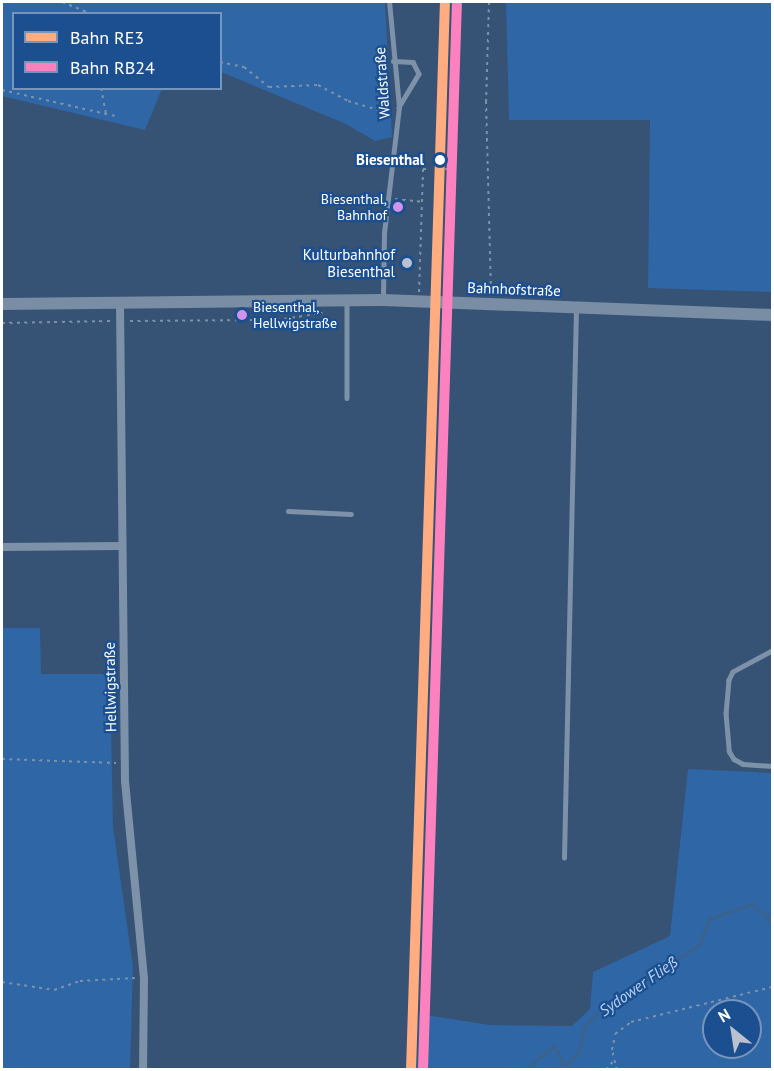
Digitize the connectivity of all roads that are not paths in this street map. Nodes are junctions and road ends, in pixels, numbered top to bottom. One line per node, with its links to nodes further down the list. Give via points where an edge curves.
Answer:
1 (389, 2): 2 (lane, Waldstraße)
2 (393, 61): 3 (lane, Waldstraße); 3 (lane, via 413,62 419,74)
3 (399, 107): 4 (lane, Waldstraße, via 384,233)
4 (383, 300): 5 (main road, Bahnhofstraße); 8 (main road, Bahnhofstraße)
5 (347, 302): 6 (main road, Bahnhofstraße); 10 (lane)
6 (120, 303): 7 (main road, Bahnhofstraße); 13 (street, Hellwigstraße)
7 (2, 304)
8 (576, 307): 9 (main road, Bahnhofstraße); 17 (lane)
9 (772, 315)
10 (347, 398)
11 (288, 511): 12 (lane)
12 (351, 514)
13 (122, 546): 14 (street); 18 (street, Hellwigstraße, via 124,764 144,978)
14 (2, 547)
15 (772, 651): 16 (lane, via 734,672 729,680 726,713 729,751 734,759 743,764)
16 (772, 766)
17 (564, 858)
18 (143, 1070)

